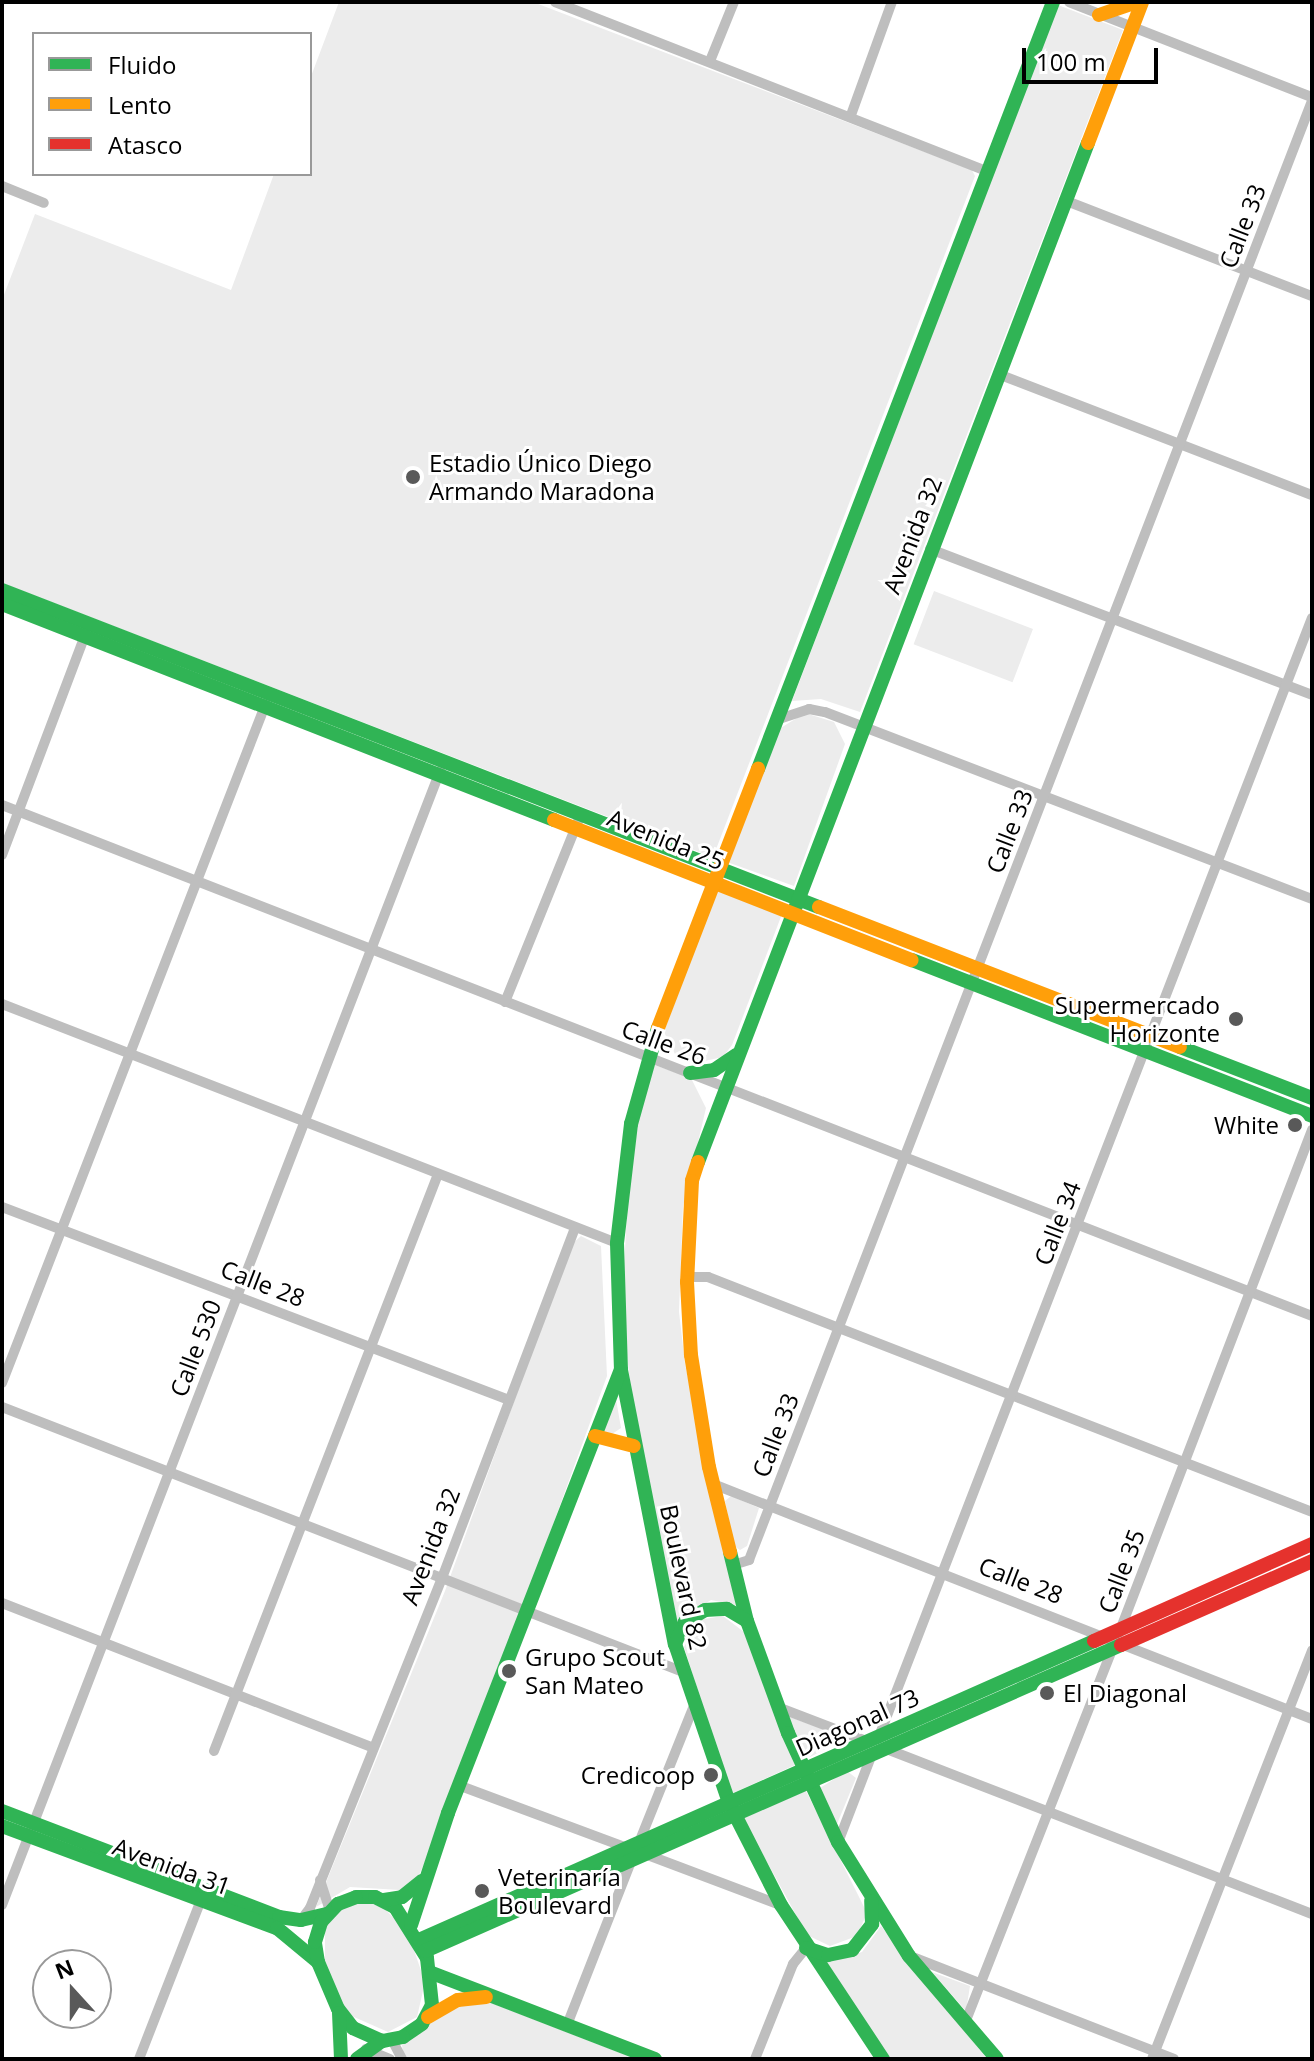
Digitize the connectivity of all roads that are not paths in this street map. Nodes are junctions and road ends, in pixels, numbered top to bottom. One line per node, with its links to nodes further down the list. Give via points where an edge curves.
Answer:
1 (555, 2): 9 (street)
2 (734, 2): 9 (street)
3 (892, 2): 11 (street)
4 (1053, 2): 12 (main road)
5 (1069, 2): 7 (street)
6 (1139, 2): 7 (main road); 8 (main road, Avenida 32)
7 (1099, 15): 8 (street)
8 (1132, 28): 10 (street); 14 (main road, Avenida 32)
9 (710, 61): 11 (street)
10 (1312, 99): 16 (street, Calle 33)
11 (851, 115): 12 (street)
12 (988, 172): 30 (main road)
13 (2, 186): 15 (street)
14 (1064, 200): 16 (street); 18 (main road, Avenida 32)
15 (44, 203)
16 (1246, 270): 17 (street); 19 (street, Calle 33)
17 (1312, 296)
18 (998, 374): 19 (street); 21 (main road, Avenida 32)
19 (1179, 444): 20 (street); 24 (street, Calle 33)
20 (1312, 495)
21 (930, 549): 24 (street); 31 (main road, Avenida 32)
22 (2, 590): 26 (main road, Avenida 25)
23 (2, 604): 26 (main road, Avenida 25)
24 (1112, 618): 27 (street); 33 (street, Calle 33)
25 (1312, 618): 27 (street, Calle 34)
26 (88, 630): 29 (main road, Avenida 25); 35 (street)
27 (1286, 685): 28 (street); 38 (street, Calle 34)
28 (1312, 695)
29 (267, 700): 32 (main road, Avenida 25); 40 (street)
30 (777, 720): 31 (street, via 809,709); 39 (main road)
31 (863, 725): 33 (street); 42 (main road, Avenida 32)
32 (442, 767): 36 (main road, Avenida 25); 45 (street, Calle 530)
33 (1043, 796): 38 (street); 46 (street, Calle 33)
34 (2, 805): 35 (street, Calle 26)
35 (19, 812): 37 (street); 40 (street, Calle 26)
36 (578, 820): 39 (main road, Avenida 25); 41 (main road, Avenida 25); 48 (street)
37 (2, 855)
38 (1217, 863): 43 (street); 50 (street, Calle 34)
39 (722, 868): 41 (main road); 42 (main road, Avenida 25)
40 (196, 880): 45 (street, Calle 26); 52 (street)
41 (716, 882): 44 (main road, Avenida 25); 54 (main road)
42 (798, 896): 44 (main road, Avenida 32); 46 (main road, Avenida 25)
43 (1312, 899)
44 (792, 912): 47 (main road, Avenida 25); 53 (main road, Avenida 32)
45 (370, 946): 48 (street, Calle 26); 59 (street, Calle 530)
46 (977, 967): 47 (street, Calle 33); 50 (main road, Avenida 25)
47 (971, 983): 51 (main road, Avenida 25); 61 (street, Calle 33)
48 (505, 1002): 54 (street, Calle 26)
49 (2, 1004): 52 (street)
50 (1151, 1035): 51 (street, Calle 34); 57 (main road, Avenida 25)
51 (1145, 1050): 58 (main road, Avenida 25); 64 (street, Calle 34)
52 (132, 1055): 59 (street); 66 (street)
53 (736, 1055): 55 (main road, via 714,1070); 56 (main road, Avenida 32)
54 (647, 1058): 55 (street, Calle 26); 67 (main road, Boulevard 82, via 631,1124)
55 (690, 1073): 56 (street, Calle 26)
56 (725, 1085): 61 (street, Calle 26); 68 (main road, Boulevard 82, via 692,1181)
57 (1312, 1098)
58 (1312, 1116)
59 (305, 1122): 62 (street); 70 (street, Calle 530)
60 (1312, 1130): 69 (street, Calle 35)
61 (903, 1160): 64 (street, Calle 26); 72 (street, Calle 33)
62 (438, 1174): 65 (street); 73 (street)
63 (2, 1207): 66 (street, Calle 28)
64 (1077, 1226): 69 (street, Calle 26); 76 (street, Calle 34)
65 (575, 1227): 67 (street); 77 (street, Avenida 32)
66 (62, 1230): 70 (street, Calle 28); 75 (street)
67 (617, 1243): 74 (main road, Boulevard 82)
68 (687, 1277): 72 (street, via 708,1277); 83 (main road, Boulevard 82, via 691,1355)
69 (1249, 1292): 71 (street, Calle 26); 81 (street, Calle 35)
70 (236, 1297): 73 (street, Calle 28); 82 (street, Calle 530)
71 (1312, 1316)
72 (838, 1328): 76 (street); 84 (street, Calle 33)
73 (371, 1348): 77 (street, Calle 28); 86 (street)
74 (621, 1370): 79 (main road); 80 (main road, Boulevard 82)
75 (2, 1383)
76 (1011, 1395): 81 (street); 90 (street, Calle 34)
77 (509, 1400): 91 (street, Avenida 32)
78 (2, 1407): 82 (street)
79 (595, 1436): 80 (main road); 93 (main road)
80 (634, 1446): 97 (main road, Boulevard 82)
81 (1184, 1462): 85 (street); 95 (street, Calle 35)
82 (169, 1472): 86 (street); 96 (street, Calle 530)
83 (713, 1484): 84 (street, Calle 28); 89 (main road, Boulevard 82)
84 (768, 1506): 89 (street, Calle 33, via 749,1560); 90 (street, Calle 28)
85 (1312, 1512)
86 (306, 1525): 91 (street); 100 (street)
87 (1312, 1544): 95 (main road, Diagonal 73)
88 (1312, 1561): 95 (main road, Diagonal 73)
89 (733, 1565): 94 (main road, Boulevard 82)
90 (942, 1573): 95 (street, Calle 28); 105 (street, Calle 34)
91 (442, 1578): 93 (street); 106 (street, Avenida 32)
92 (2, 1603): 96 (street)
93 (529, 1612): 99 (street); 109 (main road)
94 (747, 1621): 97 (main road, via 727,1609 705,1610 685,1622); 101 (main road, Boulevard 82)
95 (1116, 1640): 103 (street, Calle 28); 105 (main road, Diagonal 73); 112 (street, Calle 35)
96 (102, 1642): 100 (street); 114 (street, Calle 530)
97 (675, 1644): 99 (main road, Boulevard 82)
98 (1312, 1650): 103 (street)
99 (681, 1671): 102 (main road, Boulevard 82)
100 (237, 1694): 106 (street); 107 (street)
101 (778, 1707): 105 (street); 108 (main road, Boulevard 82)
102 (693, 1708): 110 (main road, Boulevard 82); 116 (street)
103 (1288, 1709): 104 (street, Calle 28); 118 (street)
104 (1312, 1719)
105 (876, 1746): 108 (main road, Diagonal 73); 112 (street); 115 (street, Calle 34)
106 (371, 1747): 119 (street, Avenida 32)
107 (214, 1751)
108 (807, 1777): 110 (main road, Diagonal 73); 115 (main road, Boulevard 82)
109 (458, 1785): 116 (street); 117 (main road)
110 (732, 1809): 116 (main road, Diagonal 73); 124 (main road, Boulevard 82)
111 (2, 1811): 114 (main road, Avenida 31)
112 (1048, 1812): 118 (street); 134 (street, Calle 35)
113 (2, 1826): 114 (main road, Avenida 31)
114 (31, 1830): 120 (main road, Avenida 31); 123 (street, Calle 530)
115 (838, 1842): 121 (main road, Boulevard 82)
116 (636, 1851): 124 (street); 129 (main road, Diagonal 73); 139 (street)
117 (423, 1879): 122 (main road, via 411,1892); 128 (main road)
118 (1222, 1879): 126 (street); 142 (street)
119 (320, 1880): 125 (street); 127 (street, Avenida 32)
120 (203, 1894): 127 (main road, Avenida 31); 132 (main road, Avenida 31, via 286,1933); 143 (street)
121 (871, 1898): 130 (main road, via 872,1924 852,1950 828,1955); 131 (main road, Boulevard 82)
122 (384, 1900): 125 (main road, via 356,1897); 128 (main road)
123 (2, 1905)
124 (781, 1905): 130 (main road, Boulevard 82)
125 (328, 1912): 127 (main road, Avenida 31); 132 (main road, via 317,1932)
126 (1312, 1914)
127 (301, 1920)
128 (411, 1925): 129 (main road)
129 (422, 1945): 133 (main road)
130 (806, 1948): 148 (street, via 793,1964); 149 (main road, Boulevard 82)
131 (909, 1956): 134 (street); 138 (main road, Boulevard 82)
132 (318, 1962): 136 (main road)
133 (432, 1973): 135 (main road); 137 (main road)
134 (980, 1984): 138 (street, Calle 35); 142 (street)
135 (495, 1997): 137 (main road, via 458,2000); 139 (main road)
136 (338, 2009): 140 (main road, via 353,2028); 144 (main road)
137 (428, 2017): 140 (main road, via 413,2031)
138 (965, 2024): 150 (main road, Boulevard 82)
139 (567, 2025): 147 (main road)
140 (387, 2040): 141 (main road); 146 (street)
141 (361, 2054): 145 (street)
142 (1154, 2055): 151 (street)
143 (139, 2059)
144 (341, 2059)
145 (390, 2059)
146 (402, 2059)
147 (655, 2059)
148 (755, 2059)
149 (883, 2059)
150 (997, 2059)
151 (1174, 2059)

